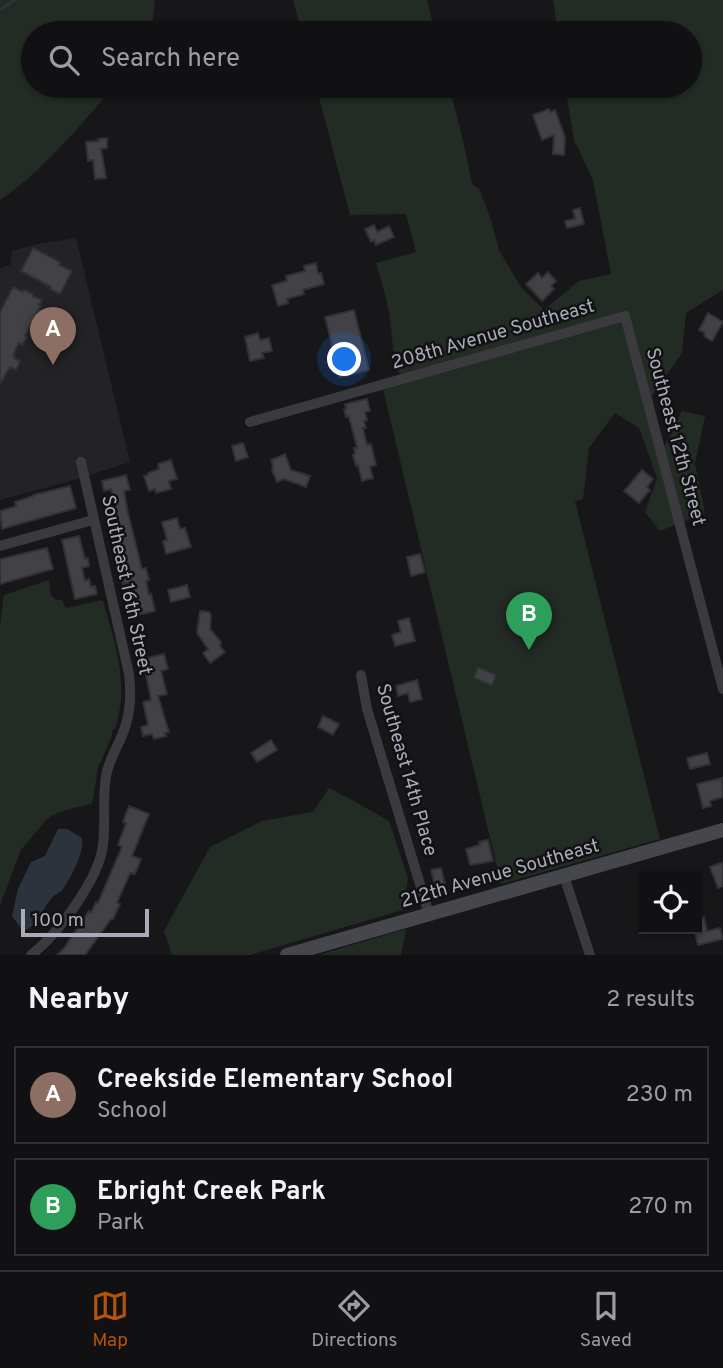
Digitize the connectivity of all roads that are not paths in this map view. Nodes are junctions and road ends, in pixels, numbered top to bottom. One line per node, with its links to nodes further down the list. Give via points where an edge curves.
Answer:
1 (625, 316): 2 (street, 208th Avenue Southeast); 7 (street, Southeast 12th Street)
2 (250, 422)
3 (81, 462): 4 (street, Southeast 16th Street)
4 (93, 520): 5 (street); 11 (street, Southeast 16th Street, via 131,690 125,727 106,775 105,825 97,869 71,911)
5 (0, 546)
6 (361, 675): 10 (street, Southeast 14th Place, via 367,709)
7 (723, 689)
8 (723, 830): 9 (street, 212th Avenue Southeast)
9 (564, 876): 10 (street, 212th Avenue Southeast); 13 (street)
10 (429, 914): 12 (street, 212th Avenue Southeast)
11 (31, 955)
12 (287, 955)
13 (590, 955)

